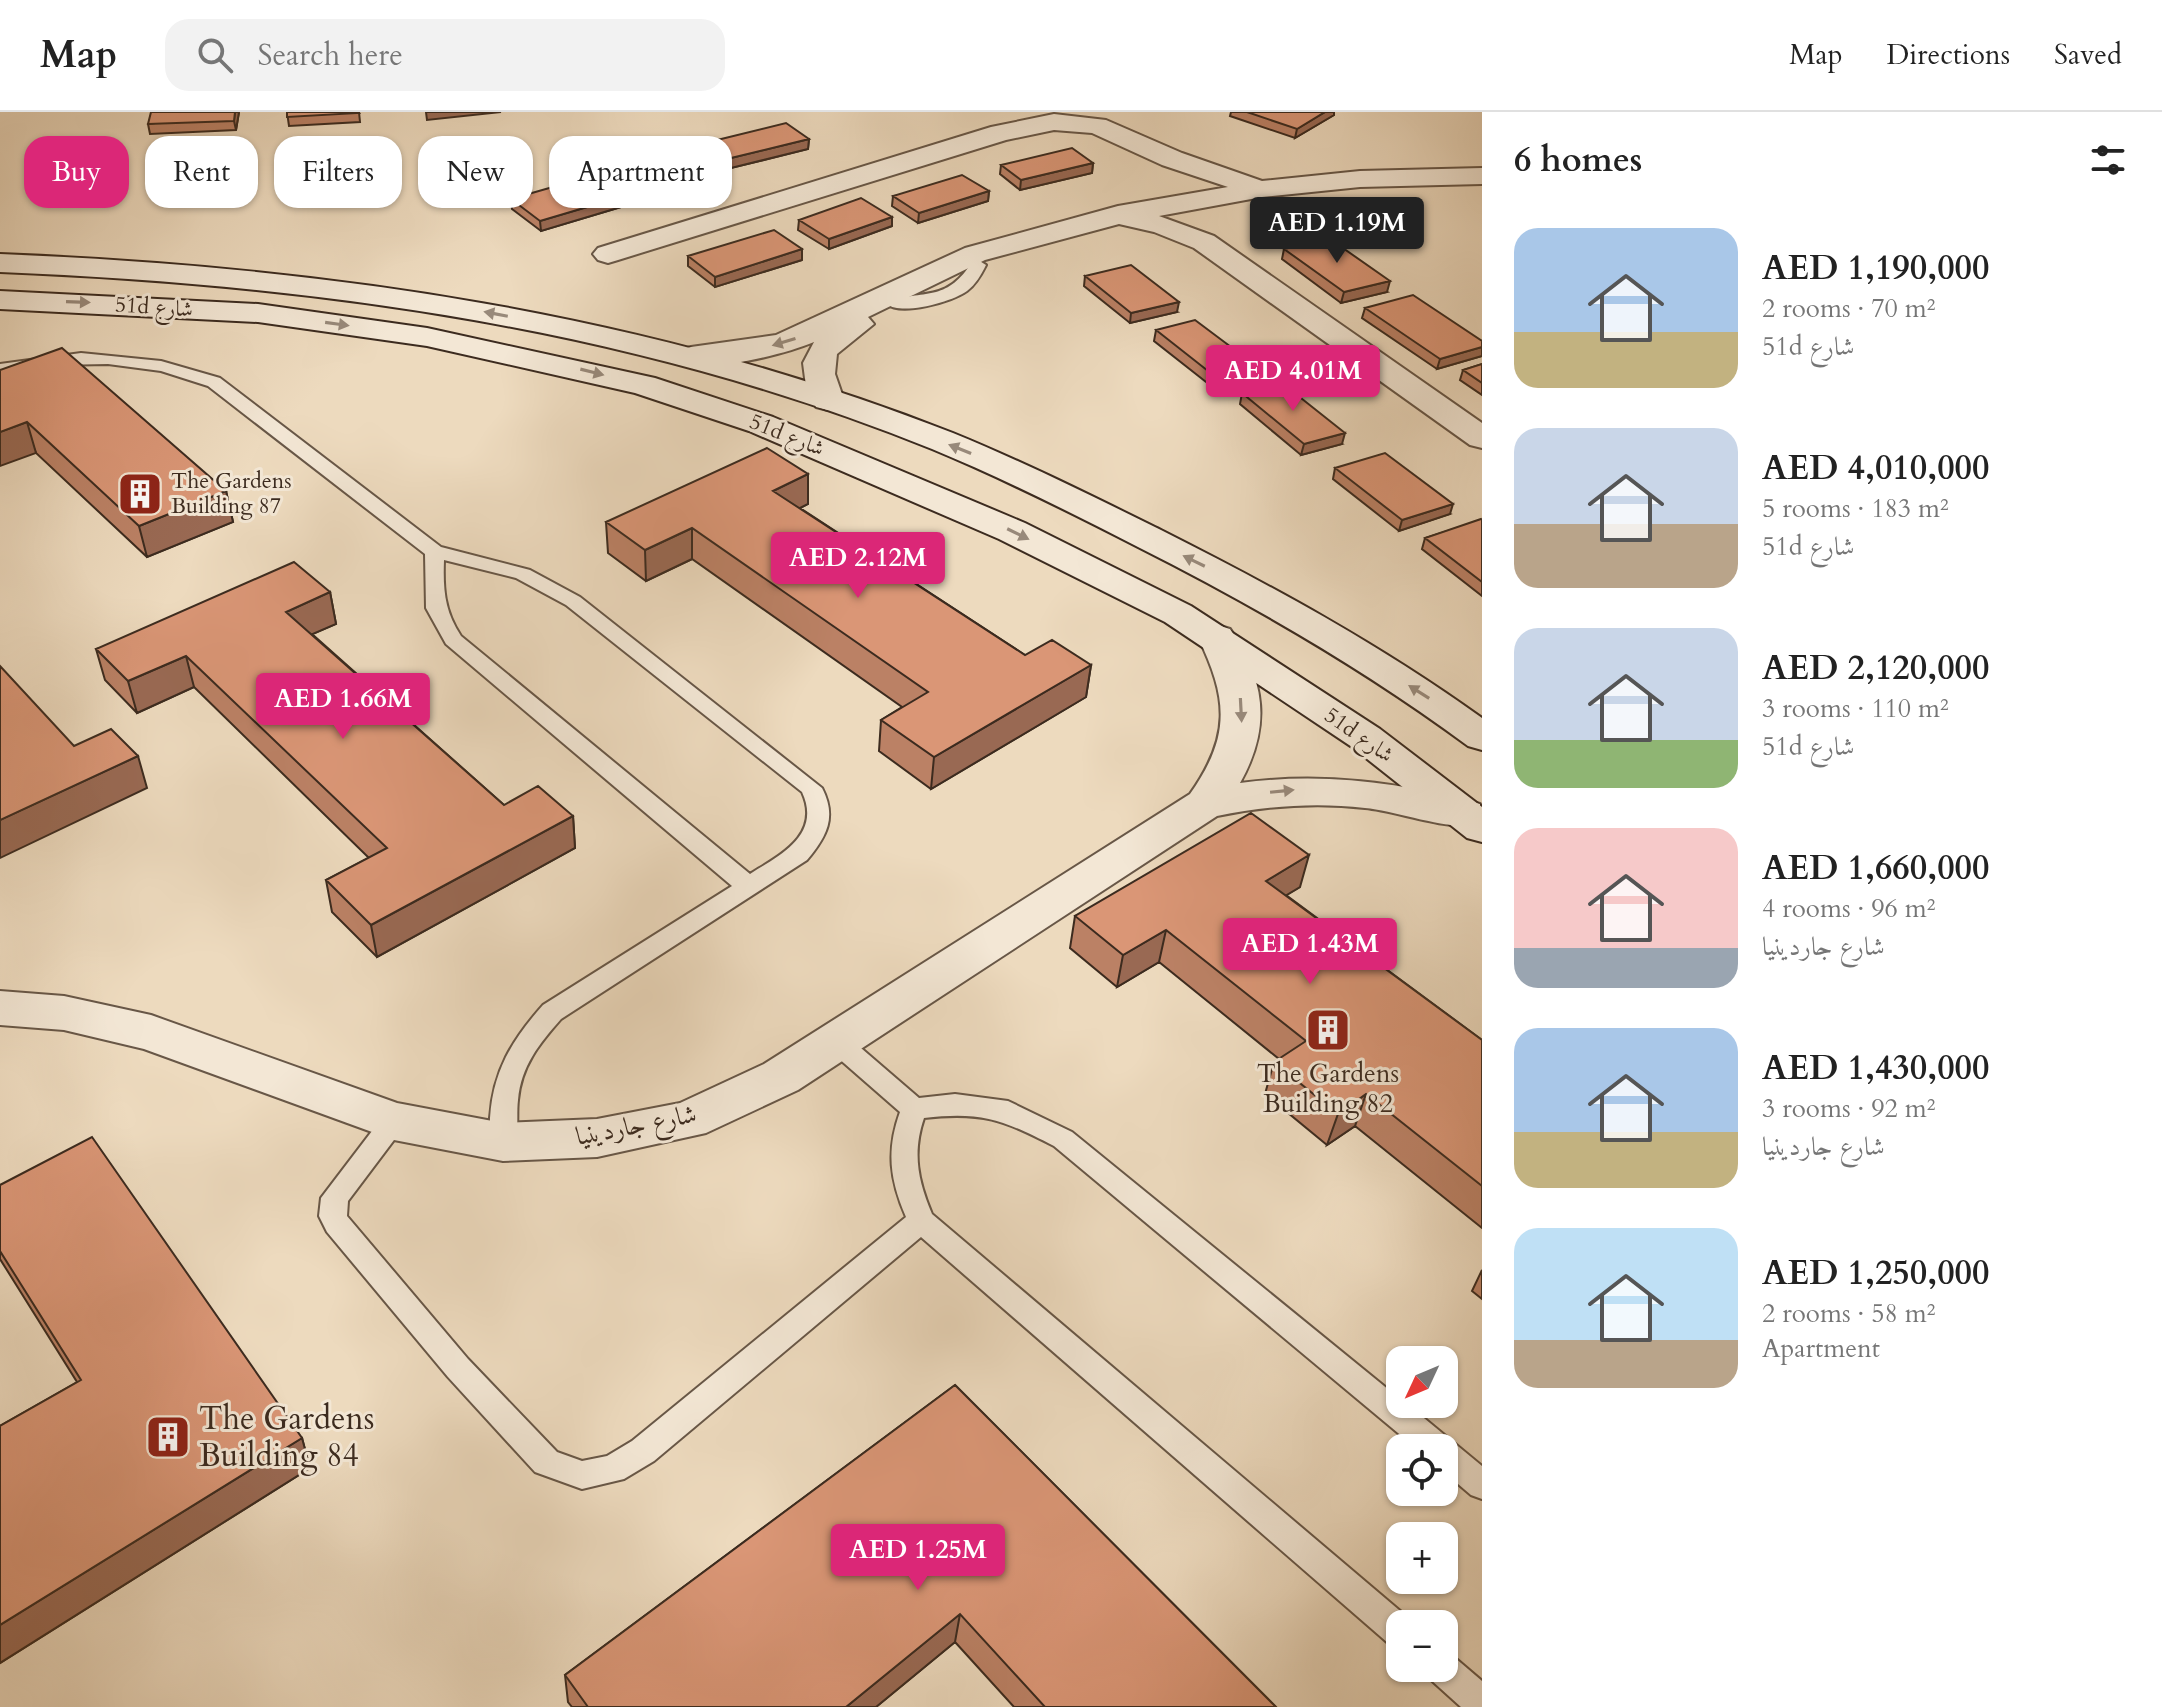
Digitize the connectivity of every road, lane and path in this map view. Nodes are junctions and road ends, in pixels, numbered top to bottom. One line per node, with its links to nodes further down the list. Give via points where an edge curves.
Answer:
1 (1172, 159): 3 (street); 4 (street); 8 (street, via 1097,126 1034,125)
2 (1475, 174): 3 (street)
3 (1262, 189): 4 (street)
4 (1186, 200): 5 (street); 6 (street)
5 (1118, 215): 6 (street); 7 (street)
6 (1204, 242): 14 (street)
7 (1009, 247): 11 (street, one-way to 11, via 975,254 787,342); 13 (street, via 838,335 817,364)
8 (608, 254)
9 (0, 263): 11 (street, 51d شارع, one-way to 9, via 465,308 346,289)
10 (0, 300): 15 (street, 51d شارع, one-way to 15, via 258,313 427,337 644,385)
11 (691, 357): 13 (street, 51d شارع)
12 (0, 369): 17 (lane, via 77,358 129,359 175,367 214,382)
13 (828, 400): 16 (street, 51d شارع, one-way to 13)
14 (1482, 438)
15 (845, 459): 16 (street, via 893,469 980,504 1003,505 1020,498 1028,487); 18 (street, 51d شارع, one-way to 18, via 1012,531)
16 (1022, 475): 19 (street, 51d شارع, one-way to 16, via 1306,620)
17 (435, 552): 22 (lane, via 437,617 453,640); 22 (lane, via 507,566 543,581 811,788 821,820 814,836 799,854)
18 (1217, 637): 20 (street, شارع جاردينيا, one-way to 20, via 1235,671 1242,730 1228,773); 21 (street, 51d شارع, via 1366,738)
19 (1482, 737)
20 (1205, 804): 21 (street, شارع جاردينيا, one-way to 21, via 1292,789 1339,790 1402,797); 24 (street, شارع جاردينيا)
21 (1474, 821)
22 (748, 886): 27 (lane, via 552,1012 527,1038 511,1064 504,1090)
23 (0, 1008): 26 (street, شارع جاردينيا, via 64,1013 151,1033)
24 (838, 1043): 25 (lane); 27 (street, شارع جاردينيا, via 781,1077 689,1120 597,1138)
25 (914, 1109): 28 (lane, via 903,1138 902,1177); 29 (lane, via 955,1104 1008,1111 1063,1139)
26 (394, 1121): 27 (street, شارع جاردينيا); 28 (lane, via 335,1198 337,1224 458,1368 546,1462 582,1475 613,1469 643,1451)
27 (503, 1142)
28 (921, 1221): 32 (lane)
29 (1421, 1434)
30 (1458, 1465): 31 (lane)
31 (1482, 1485)
32 (1386, 1620)
33 (1458, 1682): 34 (lane)
34 (1482, 1703)

